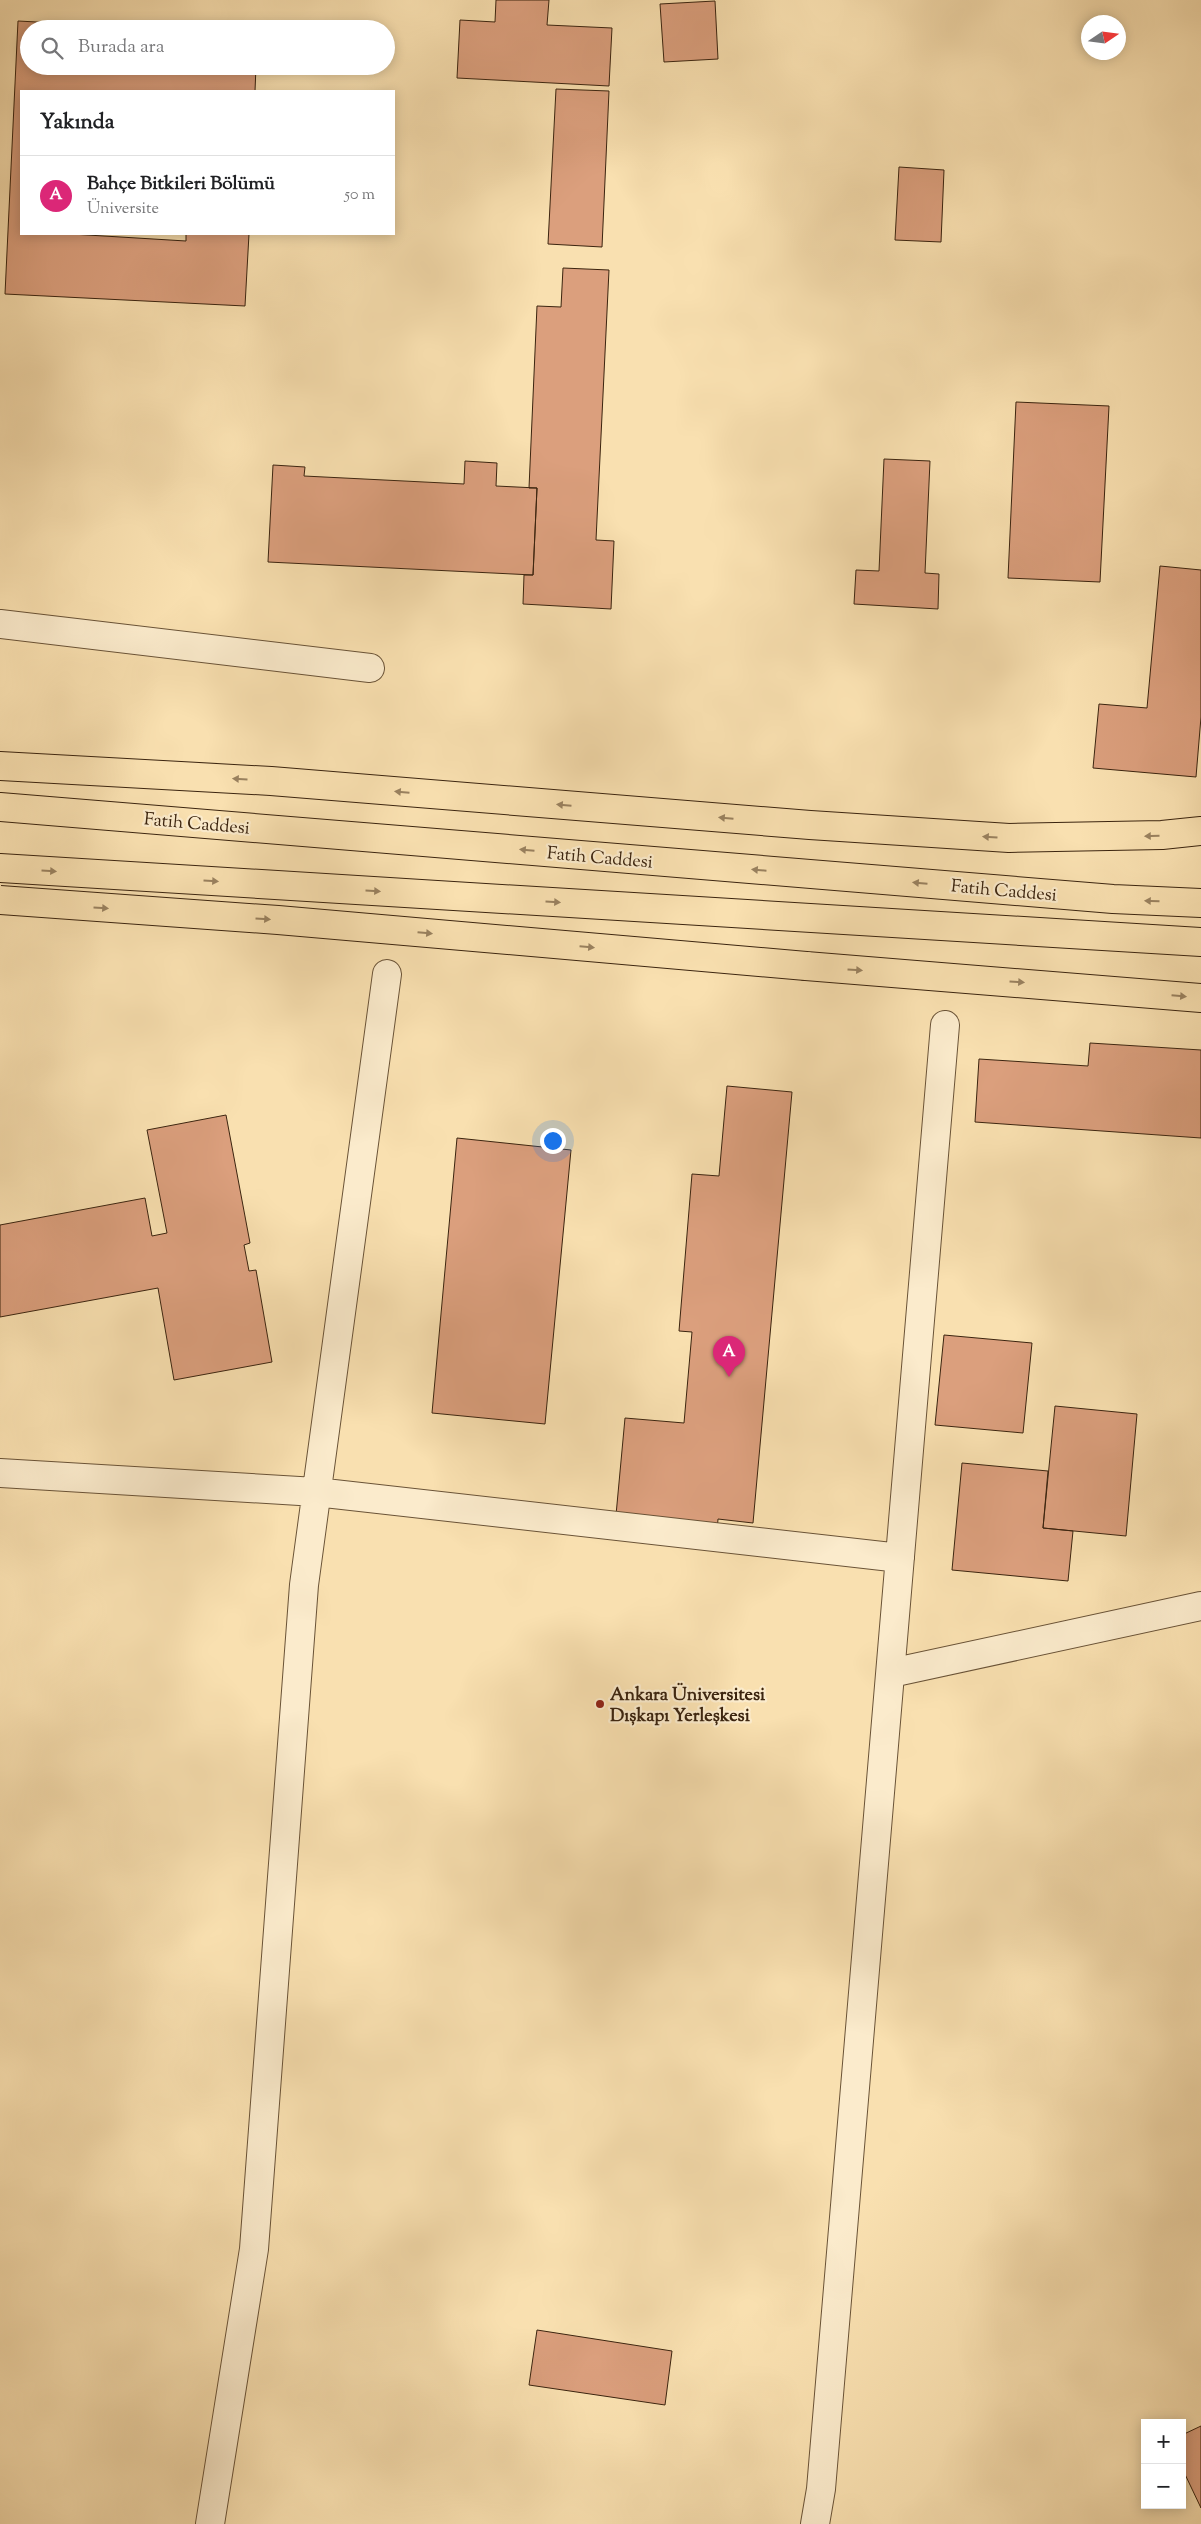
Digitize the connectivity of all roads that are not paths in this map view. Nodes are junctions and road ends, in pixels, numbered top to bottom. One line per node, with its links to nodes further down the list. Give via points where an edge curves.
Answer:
1 (0, 624): 2 (street)
2 (370, 668)
3 (0, 766): 5 (main road, one-way to 3, via 1162,836 1009,838 271,781)
4 (0, 807): 8 (main road, Fatih Caddesi, one-way to 4, via 1103,898)
5 (1201, 831)
6 (0, 868): 9 (main road, one-way to 9)
7 (0, 900): 11 (main road, one-way to 11, bridge, via 278,920)
8 (1201, 903)
9 (1201, 942)
10 (387, 974): 14 (street)
11 (1201, 998)
12 (945, 1025): 15 (street)
13 (0, 1474): 14 (street)
14 (316, 1492): 15 (street); 18 (street, via 304,1585 254,2249)
15 (900, 1558): 17 (street)
16 (1201, 1606): 17 (street)
17 (891, 1673): 19 (street, via 821,2489)
18 (210, 2524)
19 (815, 2524)

